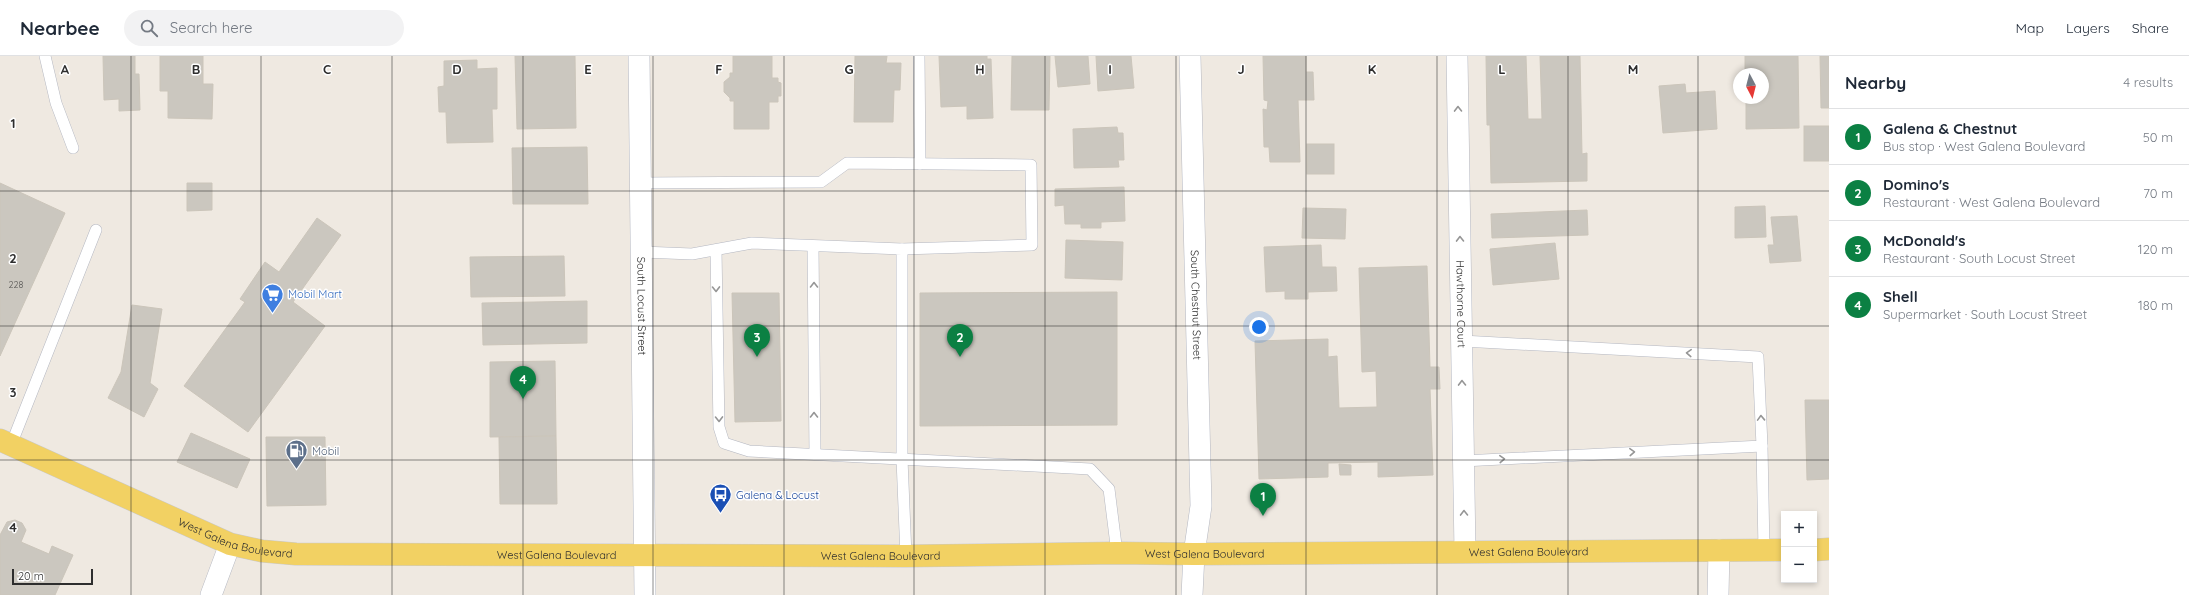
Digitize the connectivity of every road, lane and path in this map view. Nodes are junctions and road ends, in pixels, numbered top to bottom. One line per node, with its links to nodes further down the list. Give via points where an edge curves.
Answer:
1 (45, 56): 6 (lane, via 56,103)
2 (639, 56): 8 (street, South Locust Street)
3 (919, 56): 7 (lane)
4 (1190, 56): 27 (street, South Chestnut Street, via 1201,506)
5 (1457, 56): 14 (street, Hawthorne Court, one-way to 5)
6 (74, 148)
7 (920, 164): 8 (lane, via 847,163 821,182); 11 (lane, via 1032,165 1032,245)
8 (641, 183): 13 (street, South Locust Street)
9 (96, 230): 15 (lane)
10 (814, 246): 11 (lane); 12 (lane, via 752,243); 17 (lane, one-way to 10)
11 (902, 249): 18 (lane)
12 (716, 250): 13 (lane, via 692,254); 17 (lane, one-way to 17, via 719,427 724,443 749,451)
13 (642, 252): 28 (street, South Locust Street)
14 (1462, 341): 16 (lane, one-way to 14, via 1758,357); 19 (street, Hawthorne Court, one-way to 14)
15 (5, 442): 20 (main road, West Galena Boulevard)
16 (1762, 446): 19 (lane, one-way to 16); 23 (lane)
17 (815, 454): 18 (lane)
18 (902, 459): 26 (lane, via 1090,469 1109,490); 29 (lane)
19 (1463, 461): 25 (street, Hawthorne Court, one-way to 19)
20 (230, 544): 28 (main road, West Galena Boulevard, via 262,551 296,554); 30 (street)
21 (1829, 549): 24 (main road)
22 (1719, 550): 23 (main road, West Galena Boulevard); 25 (main road, West Galena Boulevard); 33 (street)
23 (1774, 550)
24 (1817, 550)
25 (1465, 552): 27 (main road, West Galena Boulevard)
26 (1117, 553): 27 (main road, West Galena Boulevard); 29 (main road, West Galena Boulevard)
27 (1194, 554): 32 (street, South Chestnut Street)
28 (645, 556): 29 (main road, West Galena Boulevard); 31 (street, South Locust Street)
29 (906, 556)
30 (211, 595)
31 (645, 595)
32 (1192, 595)
33 (1718, 595)

